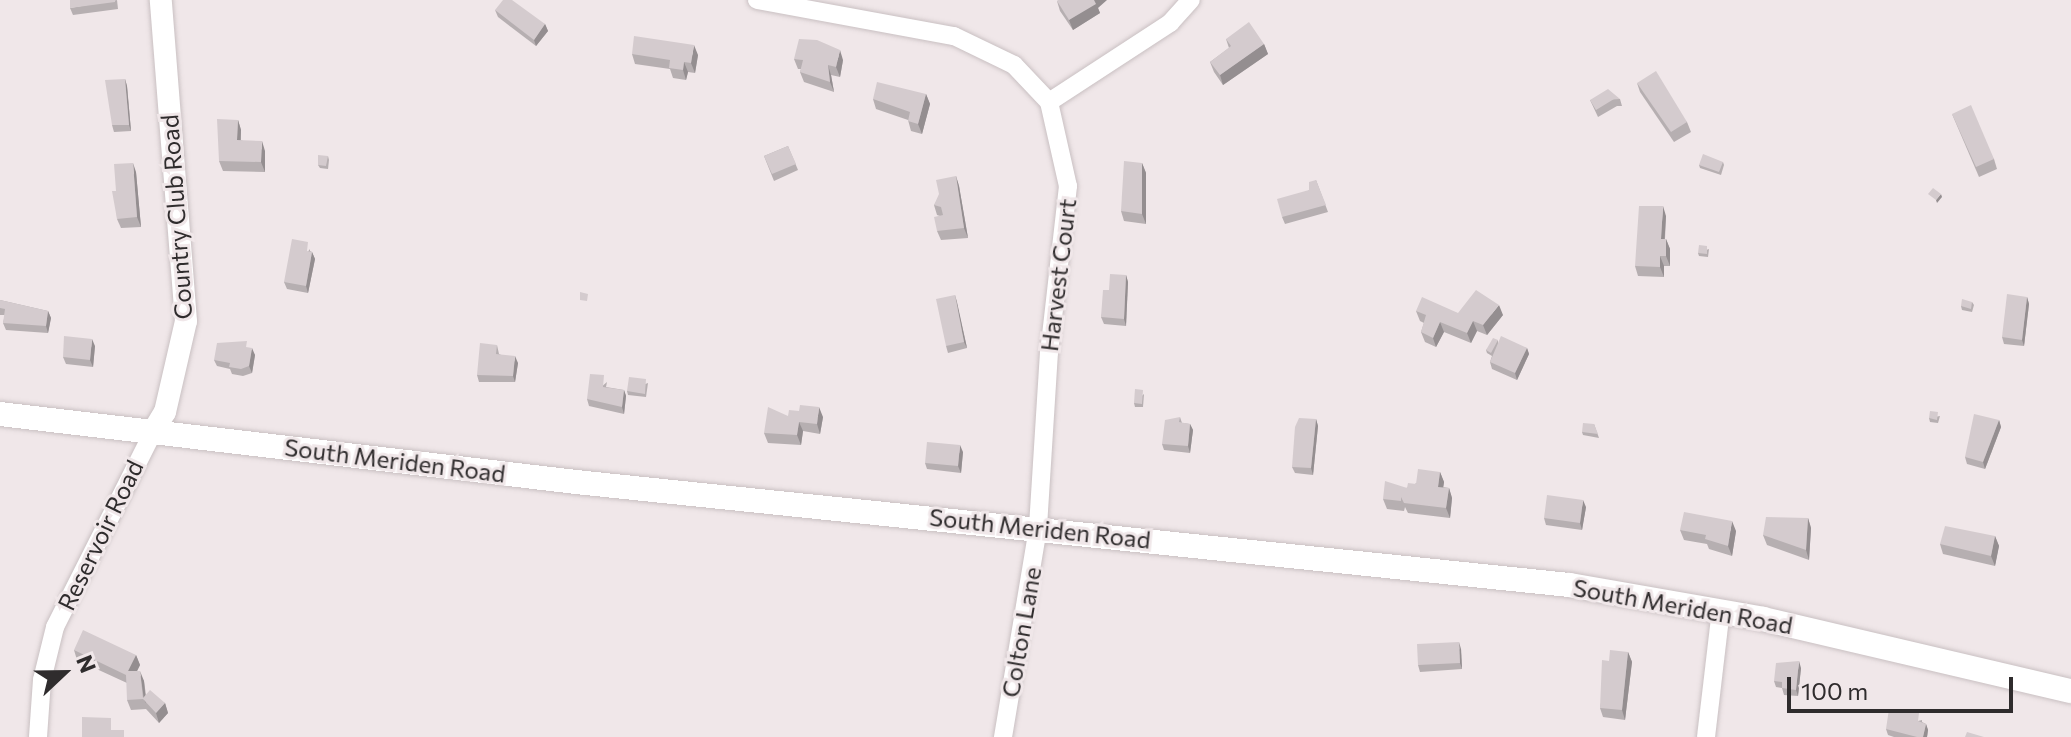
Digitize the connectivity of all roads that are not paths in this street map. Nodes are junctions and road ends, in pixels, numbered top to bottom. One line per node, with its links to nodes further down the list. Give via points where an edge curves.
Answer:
1 (161, 0): 6 (street, Country Club Road, via 186,321 165,412)
2 (757, 0): 4 (street, via 954,36 1014,65)
3 (1191, 0): 4 (street, via 1170,23)
4 (1049, 102): 7 (street, Harvest Court, via 1068,186 1049,352)
5 (0, 414): 6 (main road, South Meriden Road)
6 (154, 430): 7 (main road, South Meriden Road, via 576,482); 10 (street, Reservoir Road, via 55,627 42,680)
7 (1038, 528): 8 (main road, South Meriden Road, via 1497,576); 11 (street, Colton Lane)
8 (1721, 610): 9 (main road, South Meriden Road); 12 (street)
9 (2071, 691)
10 (38, 737)
11 (1003, 737)
12 (1706, 737)

